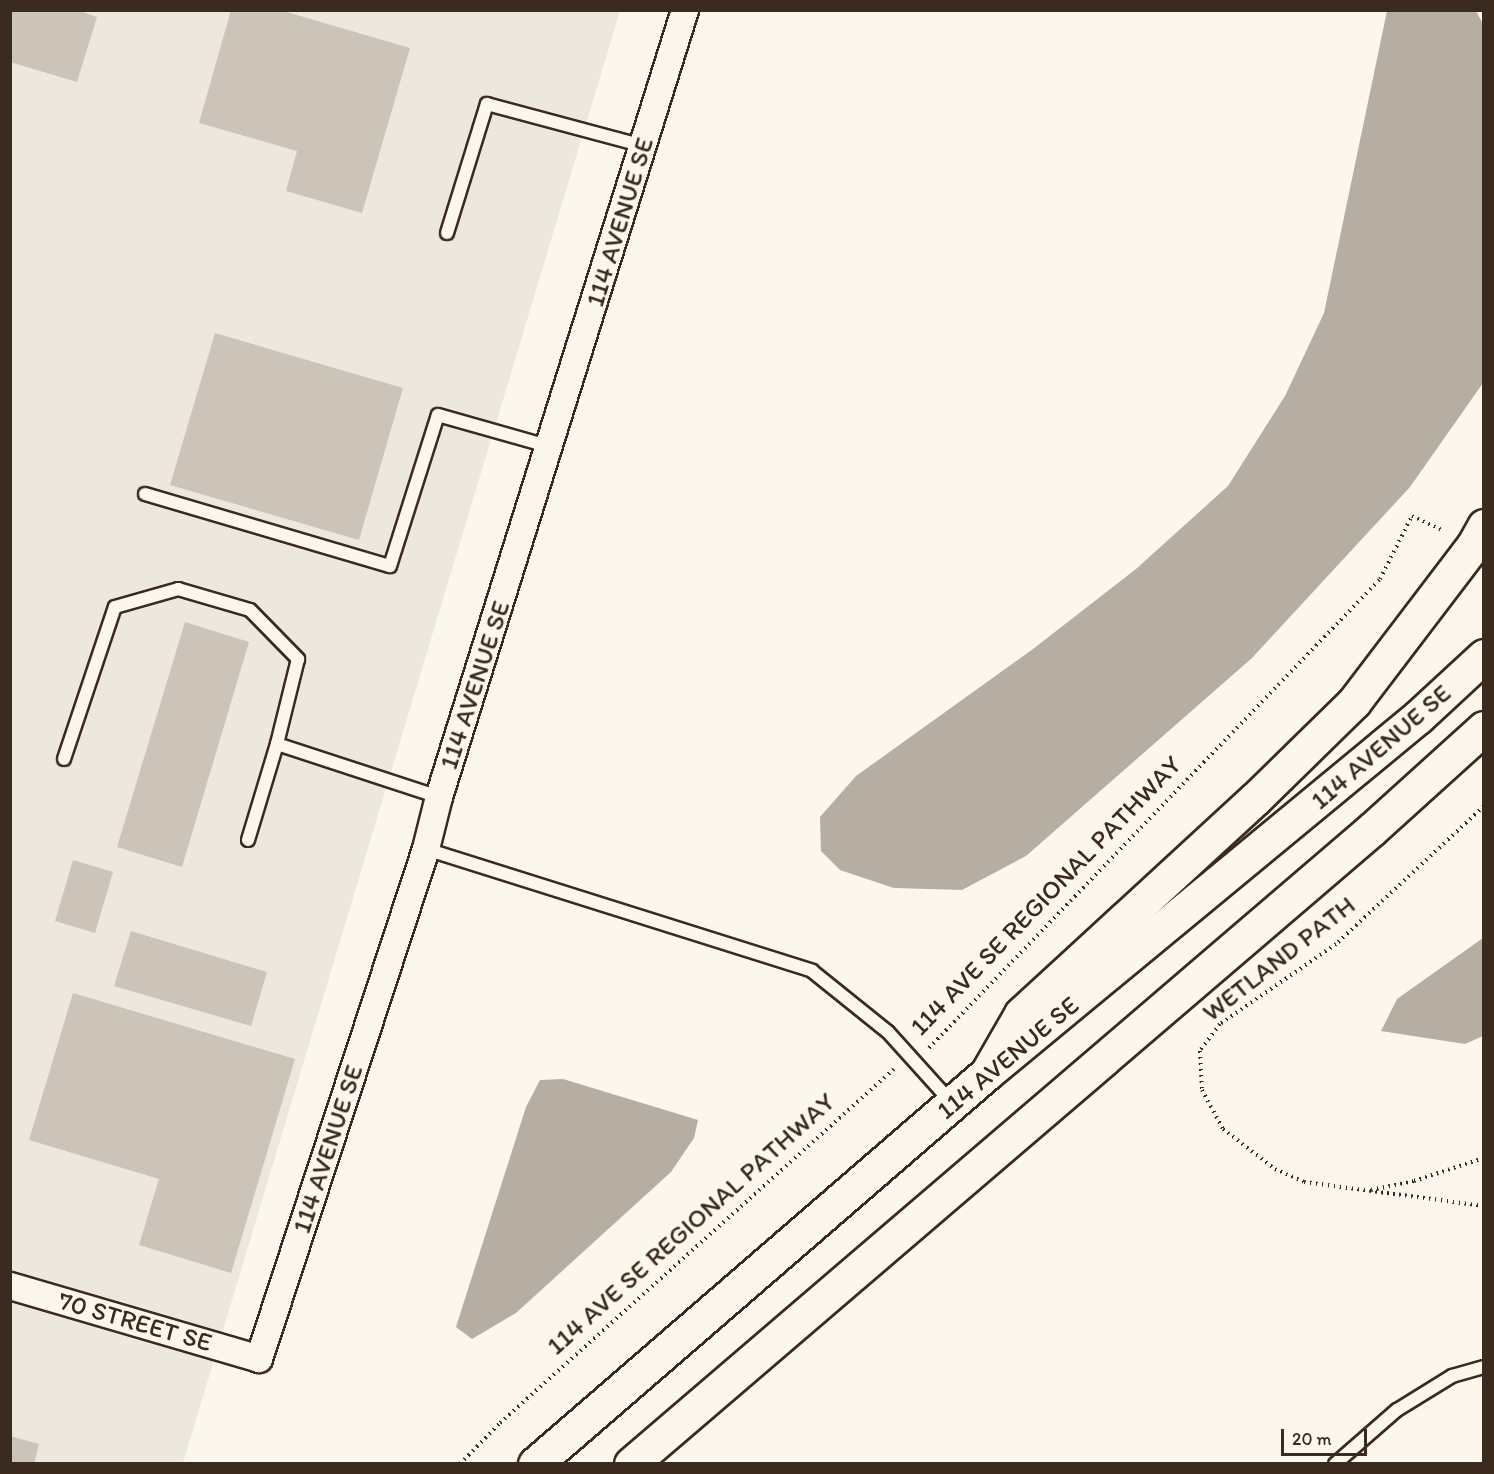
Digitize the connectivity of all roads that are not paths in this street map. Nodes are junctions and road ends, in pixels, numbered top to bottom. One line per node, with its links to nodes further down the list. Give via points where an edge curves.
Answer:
1 (686, 10): 2 (street, 114 AVENUE SE)
2 (644, 146): 3 (lane, via 487,104); 4 (street, 114 AVENUE SE)
3 (447, 233)
4 (551, 447): 5 (lane, via 438,415 390,566); 11 (street, 114 AVENUE SE)
5 (145, 494)
6 (1484, 526): 14 (main road, via 1473,546 1354,702 1222,830 1021,1014)
7 (1484, 656): 14 (main road, 114 AVENUE SE, via 1418,717)
8 (1484, 728): 20 (main road, 114 AVENUE SE, via 1371,830)
9 (277, 744): 10 (lane, via 298,660 250,610 178,589 115,607); 11 (lane); 12 (lane)
10 (64, 759)
11 (439, 797): 13 (street, 114 AVENUE SE)
12 (248, 840)
13 (426, 849): 15 (lane, via 812,971 888,1032); 17 (street, 114 AVENUE SE)
14 (987, 1073): 15 (main road, 114 AVENUE SE)
15 (953, 1104): 19 (main road, 114 AVENUE SE)
16 (10, 1286): 17 (street, 70 STREET SE)
17 (260, 1359)
18 (1484, 1367): 21 (lane, via 1452,1376 1397,1410)
19 (534, 1464)
20 (631, 1464)
21 (1335, 1464)

